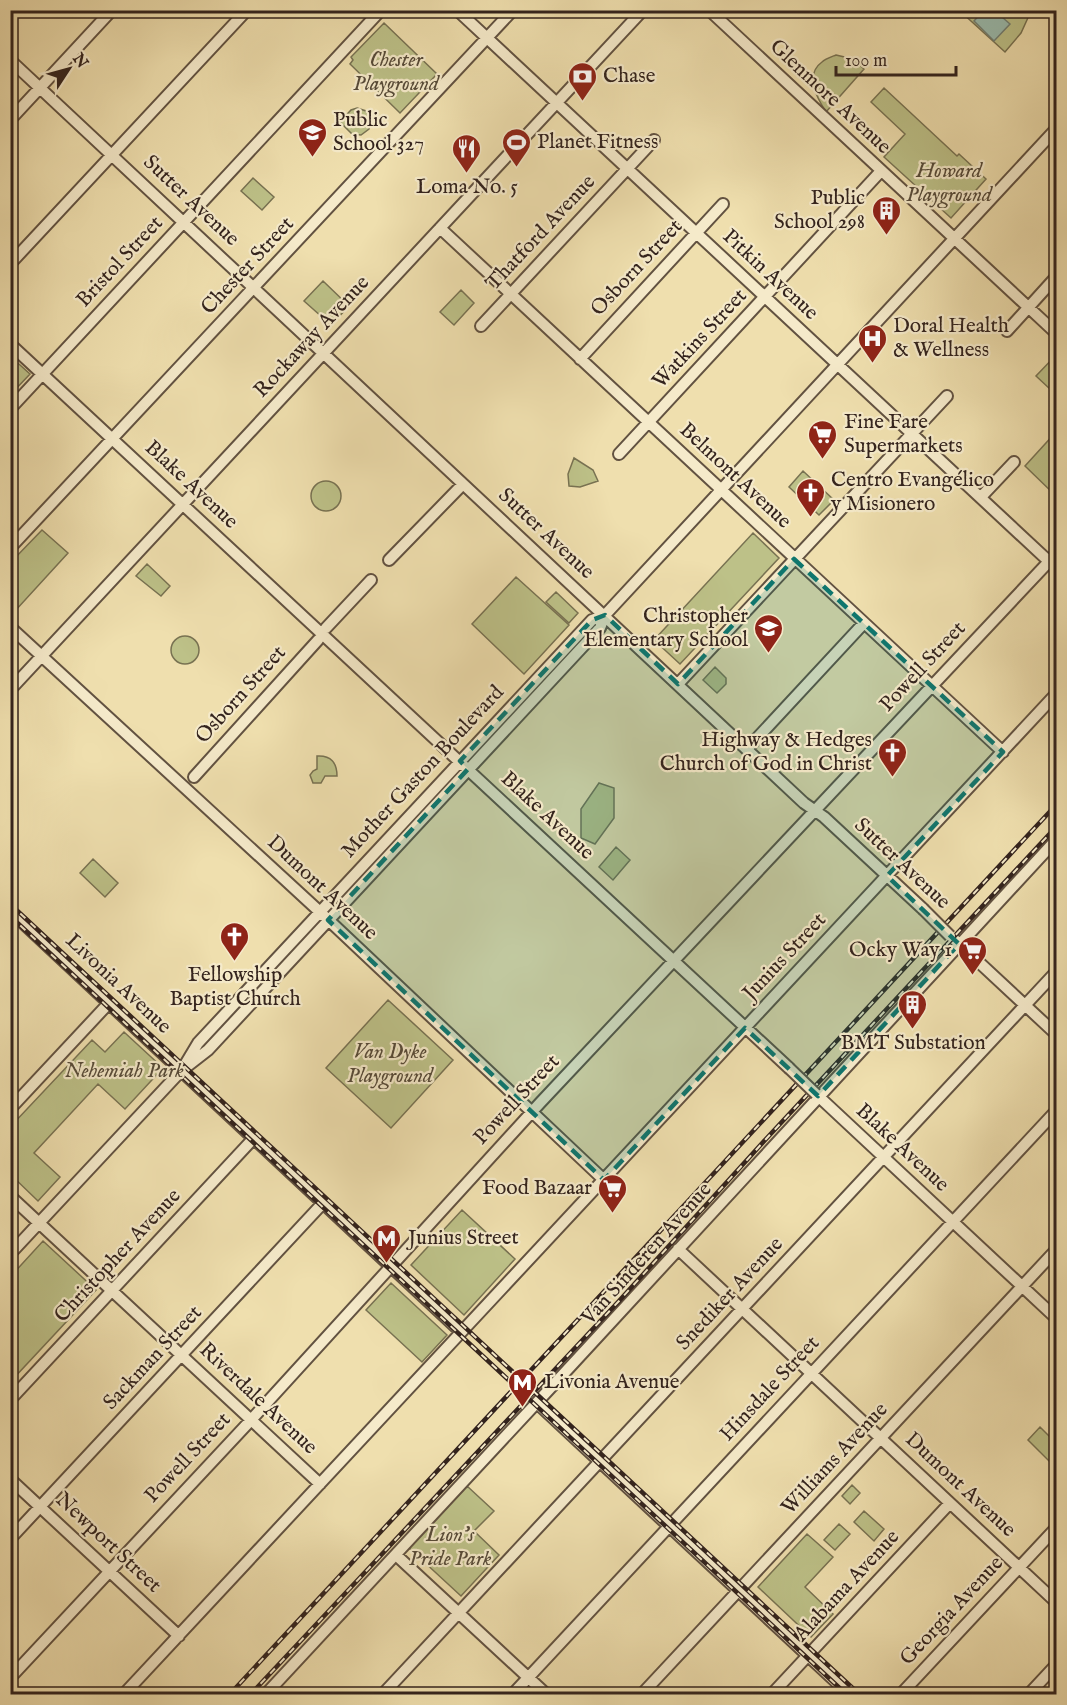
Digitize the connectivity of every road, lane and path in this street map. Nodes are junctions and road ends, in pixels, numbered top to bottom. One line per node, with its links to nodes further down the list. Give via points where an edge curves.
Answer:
1 (112, 10): 10 (street)
2 (247, 10): 15 (street)
3 (381, 10): 19 (street, Bristol Street)
4 (457, 10): 8 (street, Pitkin Avenue)
5 (513, 10): 8 (street, Chester Street)
6 (643, 10): 11 (street, Rockaway Avenue)
7 (709, 10): 17 (street, Glenmore Avenue)
8 (487, 38): 11 (street, Pitkin Avenue); 25 (street, Chester Street)
9 (10, 60): 10 (street, Sutter Avenue)
10 (40, 88): 12 (street); 15 (street, Sutter Avenue)
11 (556, 103): 16 (street, Pitkin Avenue); 20 (street, Rockaway Avenue)
12 (10, 120)
13 (1056, 129): 22 (street, Mother Gaston Boulevard)
14 (654, 140): 16 (street, Thatford Avenue)
15 (112, 155): 19 (street, Sutter Avenue); 23 (street)
16 (627, 168): 21 (street, Pitkin Avenue); 26 (street, Thatford Avenue)
17 (881, 171): 22 (street, Glenmore Avenue); 27 (street, Watkins Street)
18 (723, 204): 21 (street, Osborn Street)
19 (184, 222): 25 (street, Sutter Avenue); 36 (street, Bristol Street)
20 (440, 228): 26 (street, Belmont Avenue); 33 (street, Rockaway Avenue)
21 (697, 233): 27 (street, Pitkin Avenue); 34 (street, Osborn Street)
22 (954, 239): 28 (street, Glenmore Avenue); 35 (street, Mother Gaston Boulevard)
23 (10, 264)
24 (1056, 277): 28 (street)
25 (255, 287): 33 (street, Sutter Avenue); 41 (street, Chester Street)
26 (511, 294): 29 (street, Thatford Avenue); 34 (street, Belmont Avenue)
27 (765, 297): 35 (street, Pitkin Avenue); 39 (street, Watkins Street)
28 (1029, 307): 30 (street); 31 (street, Glenmore Avenue)
29 (481, 326)
30 (1007, 332)
31 (1056, 333)
32 (10, 344): 36 (street, Blake Avenue)
33 (324, 352): 44 (street, Sutter Avenue); 47 (street, Rockaway Avenue)
34 (580, 358): 39 (street, Belmont Avenue)
35 (838, 365): 40 (street, Pitkin Avenue); 45 (street, Mother Gaston Boulevard)
36 (43, 374): 38 (street, Bristol Street); 41 (street, Blake Avenue)
37 (947, 396): 40 (street)
38 (10, 408)
39 (649, 423): 42 (street, Watkins Street); 45 (street, Belmont Avenue)
40 (911, 433): 46 (street, Pitkin Avenue); 49 (street)
41 (113, 440): 47 (street, Blake Avenue); 48 (street, Chester Street)
42 (619, 454)
43 (1014, 462): 46 (street)
44 (463, 484): 50 (street); 53 (street, Sutter Avenue)
45 (722, 491): 49 (street, Belmont Avenue); 53 (street, Mother Gaston Boulevard)
46 (981, 497): 51 (street, Pitkin Avenue)
47 (183, 504): 58 (street, Rockaway Avenue); 65 (street, Blake Avenue)
48 (10, 548)
49 (794, 558): 54 (street, Belmont Avenue); 59 (street)
50 (389, 560)
51 (1054, 561): 60 (street, Powell Street)
52 (371, 580): 56 (street)
53 (605, 615): 59 (street, Sutter Avenue); 65 (street, Mother Gaston Boulevard, via 592,620)
54 (864, 623): 60 (street, Belmont Avenue); 63 (street)
55 (10, 627): 58 (street, Dumont Avenue)
56 (327, 628)
57 (318, 640): 66 (street, Osborn Street)
58 (42, 656): 61 (street, Rockaway Avenue); 71 (street, Dumont Avenue)
59 (678, 684): 63 (street, Sutter Avenue)
60 (932, 686): 64 (street, Belmont Avenue); 67 (street, Powell Street)
61 (10, 690)
62 (1056, 694): 64 (street, Junius Street)
63 (747, 748): 67 (street, Sutter Avenue)
64 (1003, 752): 69 (street, Junius Street)
65 (464, 765): 71 (street, Mother Gaston Boulevard); 72 (street, Mother Gaston Boulevard); 74 (street, Blake Avenue)
66 (194, 777)
67 (815, 810): 69 (street, Sutter Avenue); 74 (street, Powell Street)
68 (1056, 840): 73 (street, Van Sinderen Avenue)
69 (887, 876): 73 (street, Sutter Avenue, bridge); 78 (street, Junius Street)
70 (10, 911): 76 (street, Livonia Avenue)
71 (320, 912): 72 (street, Dumont Avenue); 80 (street, Mother Gaston Boulevard, via 198,1043)
72 (328, 920): 80 (street, Mother Gaston Boulevard, via 208,1050); 84 (street, Dumont Avenue)
73 (959, 944): 77 (street, Sutter Avenue); 81 (street, Van Sinderen Avenue)
74 (673, 961): 78 (street, Blake Avenue); 84 (street, Powell Street)
75 (1056, 972): 77 (street, Snediker Avenue)
76 (109, 1003): 80 (street, Livonia Avenue); 82 (street)
77 (1026, 1005): 79 (street, Sutter Avenue); 86 (street, Snediker Avenue)
78 (745, 1028): 81 (street, Blake Avenue, bridge); 87 (street, Junius Street)
79 (1056, 1034)
80 (181, 1071): 85 (street, Livonia Avenue); 91 (street, Mother Gaston Boulevard)
81 (817, 1095): 86 (street, Blake Avenue); 92 (street, Van Sinderen Avenue)
82 (10, 1108)
83 (1056, 1111): 90 (street, Hinsdale Street)
84 (532, 1112): 87 (street, Dumont Avenue); 95 (street, Powell Street)
85 (253, 1138): 89 (street, Livonia Avenue); 97 (street, Christopher Avenue)
86 (884, 1157): 90 (street, Blake Avenue); 98 (street, Snediker Avenue)
87 (604, 1180): 100 (street, Junius Street)
88 (10, 1196): 91 (street, Riverdale Avenue)
89 (323, 1203): 95 (street, Livonia Avenue); 101 (street, Sackman Street)
90 (953, 1222): 96 (street, Blake Avenue); 102 (street, Hinsdale Street)
91 (39, 1223): 94 (street, Mother Gaston Boulevard); 97 (street, Riverdale Avenue)
92 (678, 1249): 98 (street, Dumont Avenue); 104 (street, Van Sinderen Avenue)
93 (1056, 1250): 96 (street, Williams Avenue)
94 (10, 1254)
95 (391, 1267): 100 (street, Livonia Avenue); 105 (street, Powell Street)
96 (1023, 1286): 99 (street, Blake Avenue); 106 (street, Williams Avenue)
97 (112, 1290): 101 (street, Riverdale Avenue); 103 (street, Christopher Avenue)
98 (742, 1309): 102 (street, Dumont Avenue); 107 (street, Snediker Avenue)
99 (1056, 1318)
100 (461, 1332): 109 (street, Junius Street)
101 (182, 1355): 105 (street, Riverdale Avenue); 111 (street, Sackman Street)
102 (812, 1374): 106 (street, Dumont Avenue); 112 (street, Hinsdale Street)
103 (10, 1400)
104 (538, 1404): 107 (street); 115 (street, Van Sinderen Avenue)
105 (251, 1419): 109 (street, Riverdale Avenue); 117 (street, Powell Street)
106 (881, 1438): 110 (street, Dumont Avenue); 118 (street, Williams Avenue)
107 (600, 1462): 112 (street); 120 (street, Snediker Avenue)
108 (10, 1479): 111 (street, Newport Street)
109 (320, 1484): 121 (street, Junius Street)
110 (950, 1503): 116 (street, Dumont Avenue); 122 (street, Alabama Avenue)
111 (40, 1507): 114 (street, Sackman Street); 117 (street, Newport Street)
112 (669, 1527): 118 (street); 125 (street, Hinsdale Street)
113 (1056, 1528): 116 (street, Georgia Avenue)
114 (10, 1539)
115 (396, 1555): 120 (street); 127 (street, Van Sinderen Avenue)
116 (1020, 1567): 119 (street, Dumont Avenue); 134 (street, Georgia Avenue)
117 (110, 1571): 121 (street, Newport Street); 124 (street, Powell Street)
118 (739, 1591): 122 (street); 131 (street, Williams Avenue)
119 (1056, 1602)
120 (459, 1613): 125 (street); 128 (street, Snediker Avenue)
121 (179, 1636): 126 (street, Junius Street)
122 (808, 1656): 132 (street, Alabama Avenue); 133 (street)
123 (1056, 1665): 135 (street)
124 (10, 1678)
125 (528, 1678): 129 (street, Hinsdale Street); 130 (street)
126 (124, 1695)
127 (266, 1695)
128 (383, 1695)
129 (513, 1695)
130 (546, 1695)
131 (642, 1695)
132 (772, 1695)
133 (849, 1695)
134 (901, 1695)
135 (1029, 1695)

